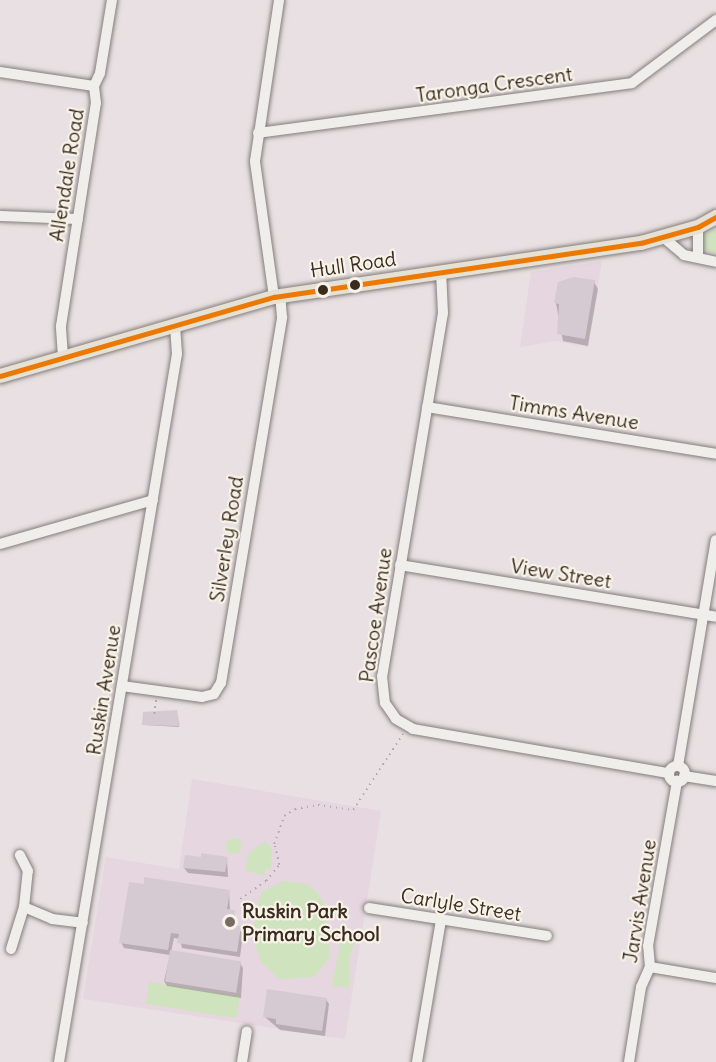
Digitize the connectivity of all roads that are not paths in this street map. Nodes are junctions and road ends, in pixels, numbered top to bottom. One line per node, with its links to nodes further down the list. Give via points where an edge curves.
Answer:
1 (112, 0): 5 (street, Allendale Road, via 100,73)
2 (279, 0): 6 (street, Silverley Road)
3 (716, 20): 6 (street, Taronga Crescent, via 632,82)
4 (0, 72): 5 (street)
5 (94, 86): 9 (street, Allendale Road, via 96,103)
6 (258, 134): 15 (street, Silverley Road, via 255,161)
7 (0, 216): 9 (street)
8 (716, 217): 10 (main road, Hull Road)
9 (78, 219): 17 (street, Allendale Road, via 60,332)
10 (698, 227): 11 (main road, Hull Road); 12 (street)
11 (664, 238): 12 (street, via 672,248); 14 (main road, Hull Road)
12 (698, 258): 13 (street)
13 (716, 262)
14 (441, 271): 15 (main road, Hull Road); 19 (street, Pascoe Avenue, via 443,313)
15 (277, 296): 16 (main road, Hull Road); 27 (street, Silverley Road, via 282,317 221,683 214,694 202,698)
16 (175, 325): 17 (main road, Hull Road); 21 (street, Ruskin Avenue, via 177,354)
17 (63, 357): 18 (main road, Hull Road)
18 (0, 376)
19 (427, 407): 20 (street, Timms Avenue); 24 (street, Pascoe Avenue)
20 (716, 454)
21 (153, 500): 23 (street); 27 (street, Ruskin Avenue)
22 (716, 540): 25 (street, Jarvis Avenue)
23 (0, 544)
24 (400, 565): 25 (street, View Street); 28 (street, Pascoe Avenue, via 381,684 390,712 407,727)
25 (703, 615): 26 (street, View Street); 28 (street, Jarvis Avenue)
26 (716, 617)
27 (122, 686): 34 (street, Ruskin Avenue)
28 (677, 774): 29 (street); 37 (street, Jarvis Avenue, via 648,946)
29 (716, 781)
30 (20, 855): 31 (street, via 28,871)
31 (24, 907): 34 (street, via 52,919); 36 (street)
32 (369, 908): 33 (street, Carlyle Street)
33 (441, 920): 35 (street, Carlyle Street); 42 (street)
34 (83, 923): 40 (street, Ruskin Avenue)
35 (547, 936)
36 (11, 949)
37 (650, 967): 38 (street); 43 (street, Jarvis Avenue, via 642,987)
38 (716, 978)
39 (247, 1031): 41 (street)
40 (59, 1062)
41 (242, 1062)
42 (417, 1062)
43 (629, 1062)

